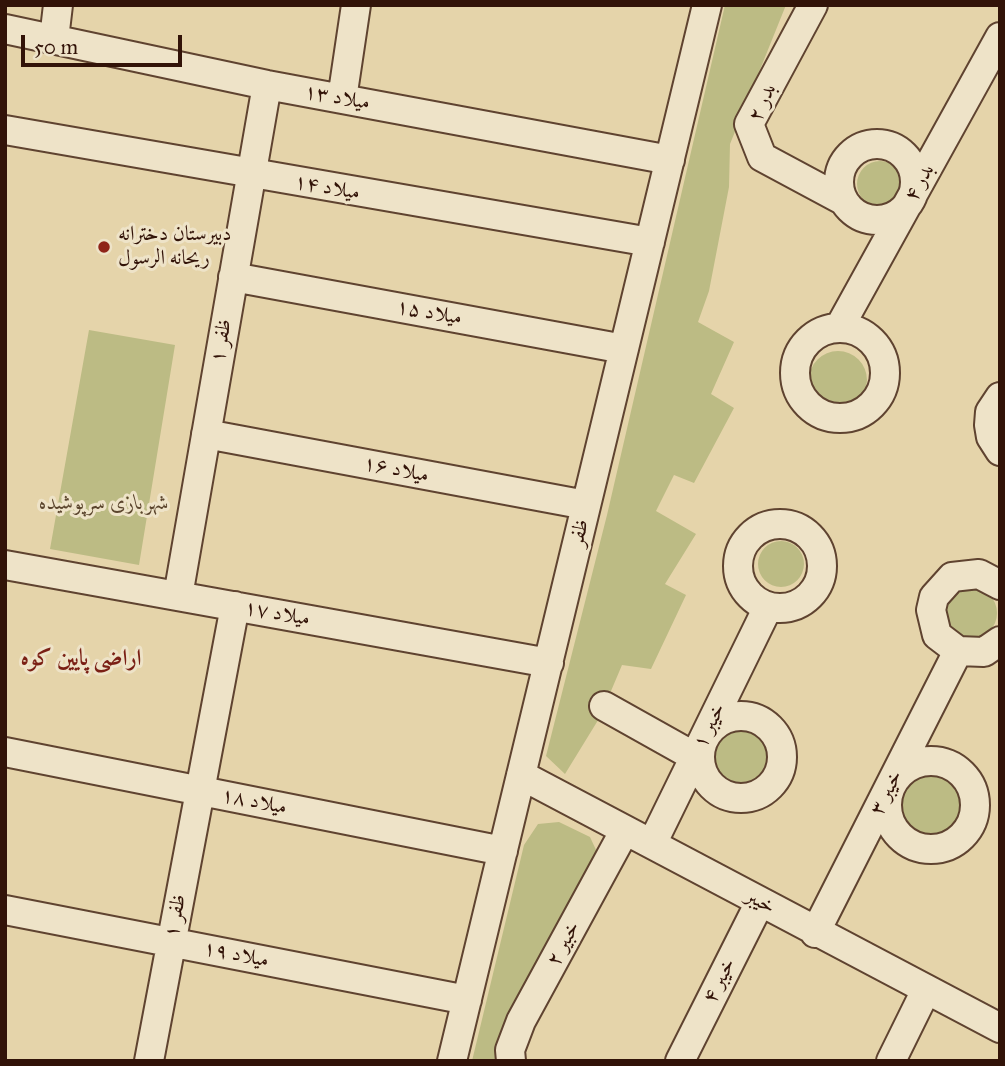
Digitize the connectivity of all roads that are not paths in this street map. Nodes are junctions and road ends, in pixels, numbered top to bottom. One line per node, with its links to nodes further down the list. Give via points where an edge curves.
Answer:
1 (58, 5): 7 (street)
2 (356, 5): 9 (street)
3 (813, 5): 14 (street, بدر ۲, via 749,124 762,157)
4 (702, 6): 11 (street, ظفر)
5 (5, 29): 7 (street, میلاد ۱۳)
6 (1000, 37): 13 (street, بدر ۴)
7 (54, 39): 8 (street, میلاد ۱۳)
8 (267, 85): 9 (street, میلاد ۱۳); 12 (street, ظفر ۱)
9 (342, 99): 11 (street, میلاد ۱۳)
10 (5, 130): 12 (street, میلاد ۱۴)
11 (670, 160): 15 (street, ظفر)
12 (251, 175): 15 (street, میلاد ۱۴); 16 (street, ظفر ۱)
13 (911, 199): 14 (street, via 898,213 874,220 862,218); 14 (street, via 915,181 906,158 897,150 873,144 861,148 843,165 840,184); 17 (street, بدر ۴)
14 (844, 201)
15 (650, 242): 18 (street, ظفر)
16 (233, 277): 18 (street, میلاد ۱۵); 20 (street, ظفر ۱)
17 (839, 328)
18 (624, 349): 22 (street, ظفر)
19 (1000, 397): 21 (street, via 990,412 989,425)
20 (206, 435): 22 (street, میلاد ۱۶); 25 (street, ظفر ۱)
21 (1000, 451)
22 (586, 506): 30 (street, ظفر)
23 (5, 565): 25 (street, میلاد ۱۷)
24 (1000, 585): 29 (street, via 979,574 965,573 952,577 934,597 932,624 937,635)
25 (178, 596): 26 (street, میلاد ۱۷)
26 (235, 606): 30 (street, میلاد ۱۷); 35 (street, ظفر ۱)
27 (768, 607): 32 (street, خیبر ۱)
28 (1000, 641): 29 (street, via 984,652)
29 (958, 651): 41 (street, خیبر ۳)
30 (549, 663): 34 (street, ظفر)
31 (604, 706): 32 (street)
32 (700, 746): 37 (street, خیبر ۱)
33 (5, 752): 35 (street, میلاد ۱۸)
34 (522, 775): 36 (street, خیبر); 38 (street, ظفر)
35 (200, 791): 38 (street, میلاد ۱۸); 42 (street, ظفر ۱)
36 (625, 830): 37 (street, خیبر); 48 (street, خبیر ۲, via 522,1021 510,1050)
37 (652, 844): 39 (street, خیبر)
38 (503, 851): 44 (street, ظفر)
39 (761, 902): 41 (street, خیبر); 49 (street, خیبر ۴)
40 (5, 910): 42 (street, میلاد ۱۹)
41 (815, 933): 43 (street, خیبر)
42 (171, 942): 44 (street, میلاد ۱۹); 46 (street, ظفر ۱)
43 (926, 989): 45 (street, خیبر); 50 (street)
44 (467, 1000): 47 (street, ظفر)
45 (999, 1025)
46 (149, 1061)
47 (453, 1061)
48 (511, 1061)
49 (680, 1061)
50 (891, 1061)

